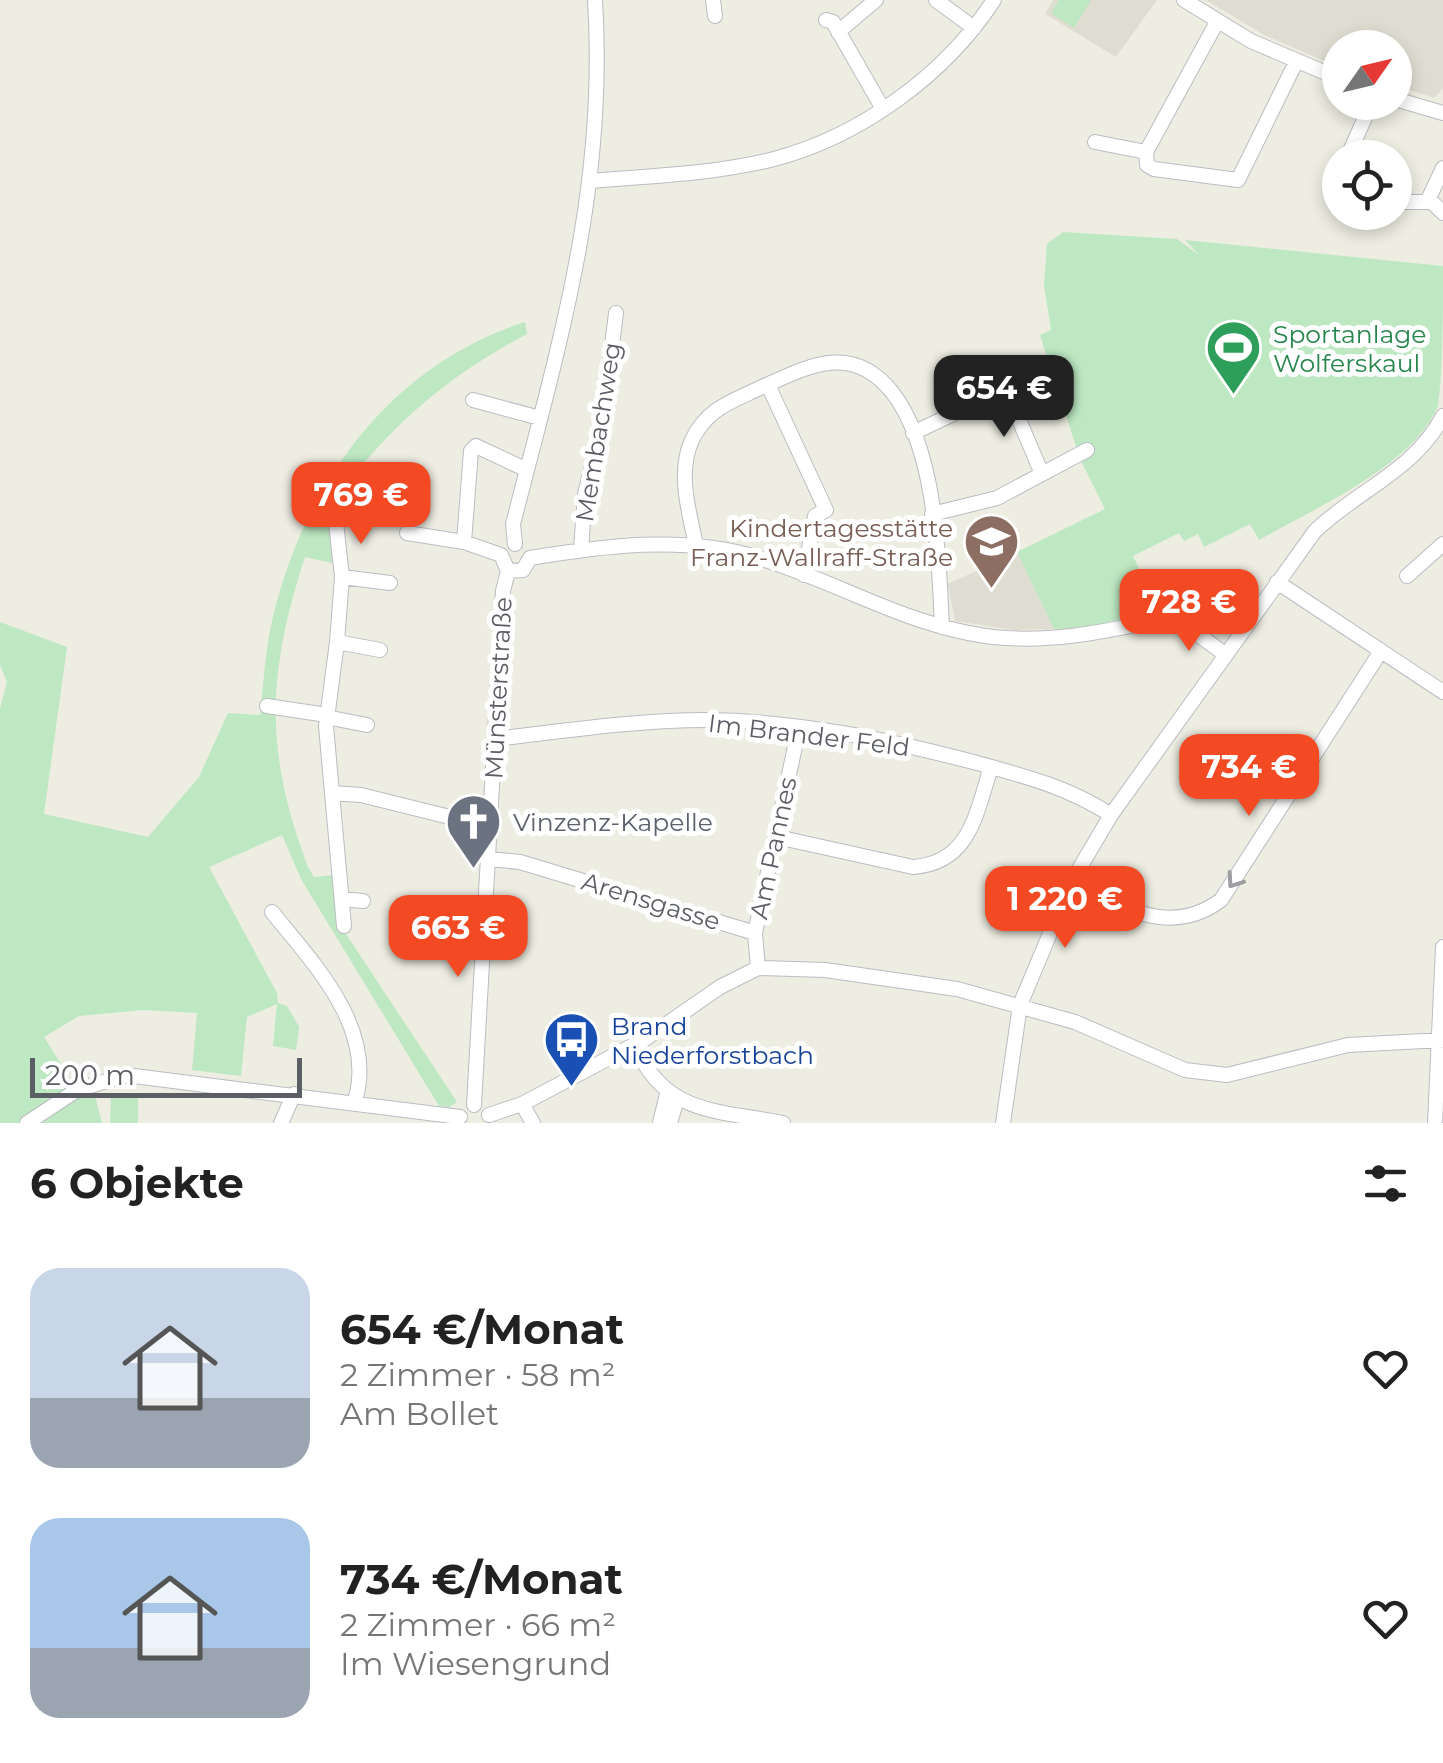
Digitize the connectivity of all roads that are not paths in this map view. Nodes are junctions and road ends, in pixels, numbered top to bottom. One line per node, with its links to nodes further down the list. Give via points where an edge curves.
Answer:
1 (595, 0): 18 (street, via 600,78)
2 (876, 0): 9 (street)
3 (936, 0): 8 (street)
4 (994, 0): 8 (street)
5 (1184, 0): 7 (street)
6 (826, 20): 9 (street)
7 (1217, 22): 10 (street); 16 (street)
8 (974, 28): 13 (street, via 930,74)
9 (838, 32): 13 (street)
10 (1296, 62): 11 (street); 16 (street, via 1238,180 1154,170)
11 (1322, 72)
12 (1412, 104): 14 (street)
13 (883, 109): 18 (street, via 778,158)
14 (1443, 113)
15 (1095, 142): 16 (street)
16 (1146, 152)
17 (1443, 168): 19 (street)
18 (590, 182): 28 (street, via 569,309)
19 (1430, 199): 20 (street); 21 (street)
20 (1412, 204)
21 (1443, 213)
22 (616, 313): 40 (street, Membachweg)
23 (1040, 368): 25 (street)
24 (768, 385): 29 (street, via 805,366 838,362 868,369 892,392); 39 (street, via 710,412 690,442 684,476); 44 (street, via 826,510 815,516)
25 (1006, 389): 29 (street); 32 (street)
26 (473, 400): 28 (street)
27 (1443, 416): 48 (street, via 1414,457 1332,514)
28 (540, 418): 31 (street)
29 (913, 433): 33 (street)
30 (1087, 450): 32 (street)
31 (526, 470): 36 (street, via 476,446 470,451); 37 (street)
32 (1042, 474): 33 (street, via 980,504)
33 (932, 514): 49 (street)
34 (336, 522): 46 (street)
35 (407, 533): 36 (street)
36 (464, 542): 41 (street)
37 (514, 544): 41 (street); 42 (street)
38 (1443, 544): 45 (street)
39 (696, 545): 40 (street); 44 (street)
40 (581, 550): 42 (street)
41 (501, 555): 43 (street, Münsterstraße)
42 (530, 558): 43 (street, Münsterstraße, via 523,570)
43 (508, 572): 59 (street, Münsterstraße)
44 (804, 574): 49 (street)
45 (1407, 576)
46 (342, 577): 47 (street); 50 (street)
47 (390, 582)
48 (1277, 582): 52 (street); 53 (street)
49 (942, 628): 53 (street, via 989,637 1074,637 1174,618)
50 (337, 642): 51 (street); 56 (street)
51 (380, 650)
52 (1381, 651): 54 (street); 66 (street, one-way to 66, via 1221,900 1182,920 1157,919)
53 (1226, 655): 62 (street)
54 (1443, 692)
55 (266, 706): 56 (street)
56 (326, 716): 57 (street); 61 (street)
57 (367, 725)
58 (799, 728): 59 (street, Im Brander Feld, via 670,721); 60 (street, Im Brander Feld); 64 (street, Am Pannes)
59 (495, 739): 63 (street, Münsterstraße)
60 (991, 767): 62 (street, Im Brander Feld, via 1062,786); 64 (street, via 966,836 952,857 936,865)
61 (332, 793): 63 (street); 67 (street)
62 (1111, 815): 66 (street)
63 (490, 826): 65 (street, Münsterstraße)
64 (777, 837): 71 (street, Am Pannes)
65 (489, 858): 71 (street, Arensgasse); 81 (street, Münsterstraße)
66 (1072, 881): 74 (street)
67 (342, 899): 68 (street); 70 (street)
68 (364, 901)
69 (272, 912): 79 (street, via 349,1018 360,1074)
70 (344, 926)
71 (754, 933): 73 (street, Am Pannes)
72 (1443, 947): 75 (street)
73 (758, 968): 74 (street, via 871,975); 76 (street)
74 (1020, 1005): 75 (street, via 1185,1070 1227,1075 1348,1045); 90 (street)
75 (1440, 1039): 91 (street)
76 (634, 1045): 78 (street, via 650,1077); 80 (street)
77 (294, 1094): 79 (street); 84 (street, via 126,1075 77,1090); 85 (street)
78 (672, 1097): 87 (street); 88 (street); 89 (street)
79 (355, 1102): 83 (street)
80 (522, 1104): 82 (street); 86 (street)
81 (474, 1105): 82 (street); 83 (street)
82 (489, 1119)
83 (460, 1120)
84 (27, 1123)
85 (281, 1123)
86 (533, 1123)
87 (660, 1123)
88 (670, 1123)
89 (784, 1123)
90 (1003, 1123)
91 (1435, 1123)

